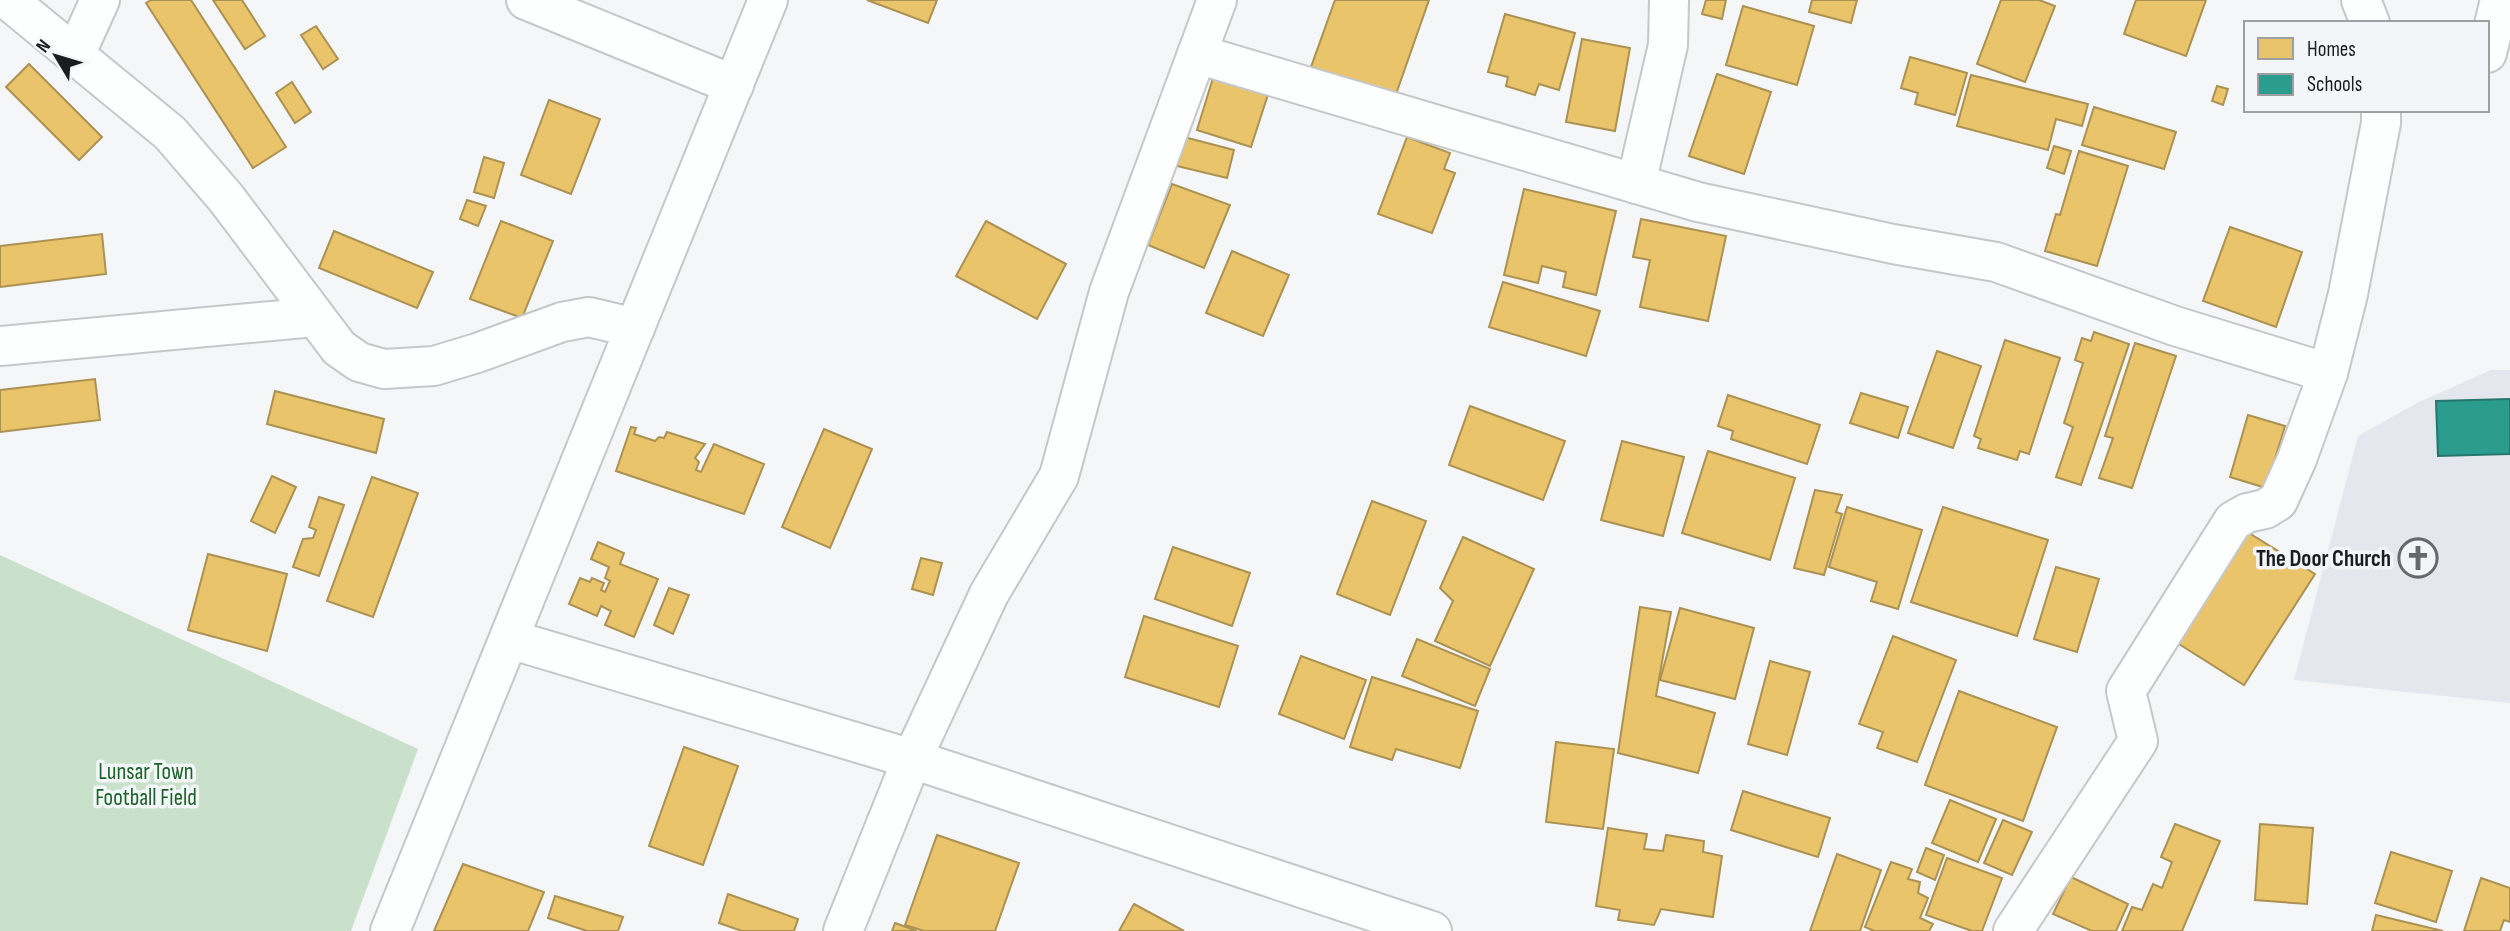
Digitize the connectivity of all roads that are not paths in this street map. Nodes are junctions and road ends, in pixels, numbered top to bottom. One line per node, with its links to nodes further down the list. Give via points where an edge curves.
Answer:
1 (8, 0): 12 (street)
2 (100, 0): 12 (street)
3 (526, 0): 13 (street)
4 (768, 0): 13 (street)
5 (1217, 0): 11 (street)
6 (1669, 0): 15 (street, via 1668,45)
7 (2361, 0): 9 (street)
8 (2500, 0): 10 (street)
9 (2369, 21)
10 (2489, 45)
11 (1196, 54): 15 (street); 21 (street, via 1109,292 1059,475 989,594)
12 (75, 55): 16 (street, via 170,133 226,198)
13 (734, 85): 17 (street)
14 (2381, 112): 19 (street, via 2348,294)
15 (1636, 184): 19 (street, via 1880,242 1996,262 2175,326)
16 (315, 317): 17 (street, via 339,348 359,362 384,369 434,366 589,317); 18 (street)
17 (635, 328): 20 (street)
18 (0, 346)
19 (2328, 373): 25 (street, via 2278,500 2233,521 2126,691 2138,741)
20 (509, 639): 21 (street); 22 (street)
21 (912, 759): 23 (street); 24 (street)
22 (390, 931)
23 (843, 931)
24 (1432, 931)
25 (2012, 931)

